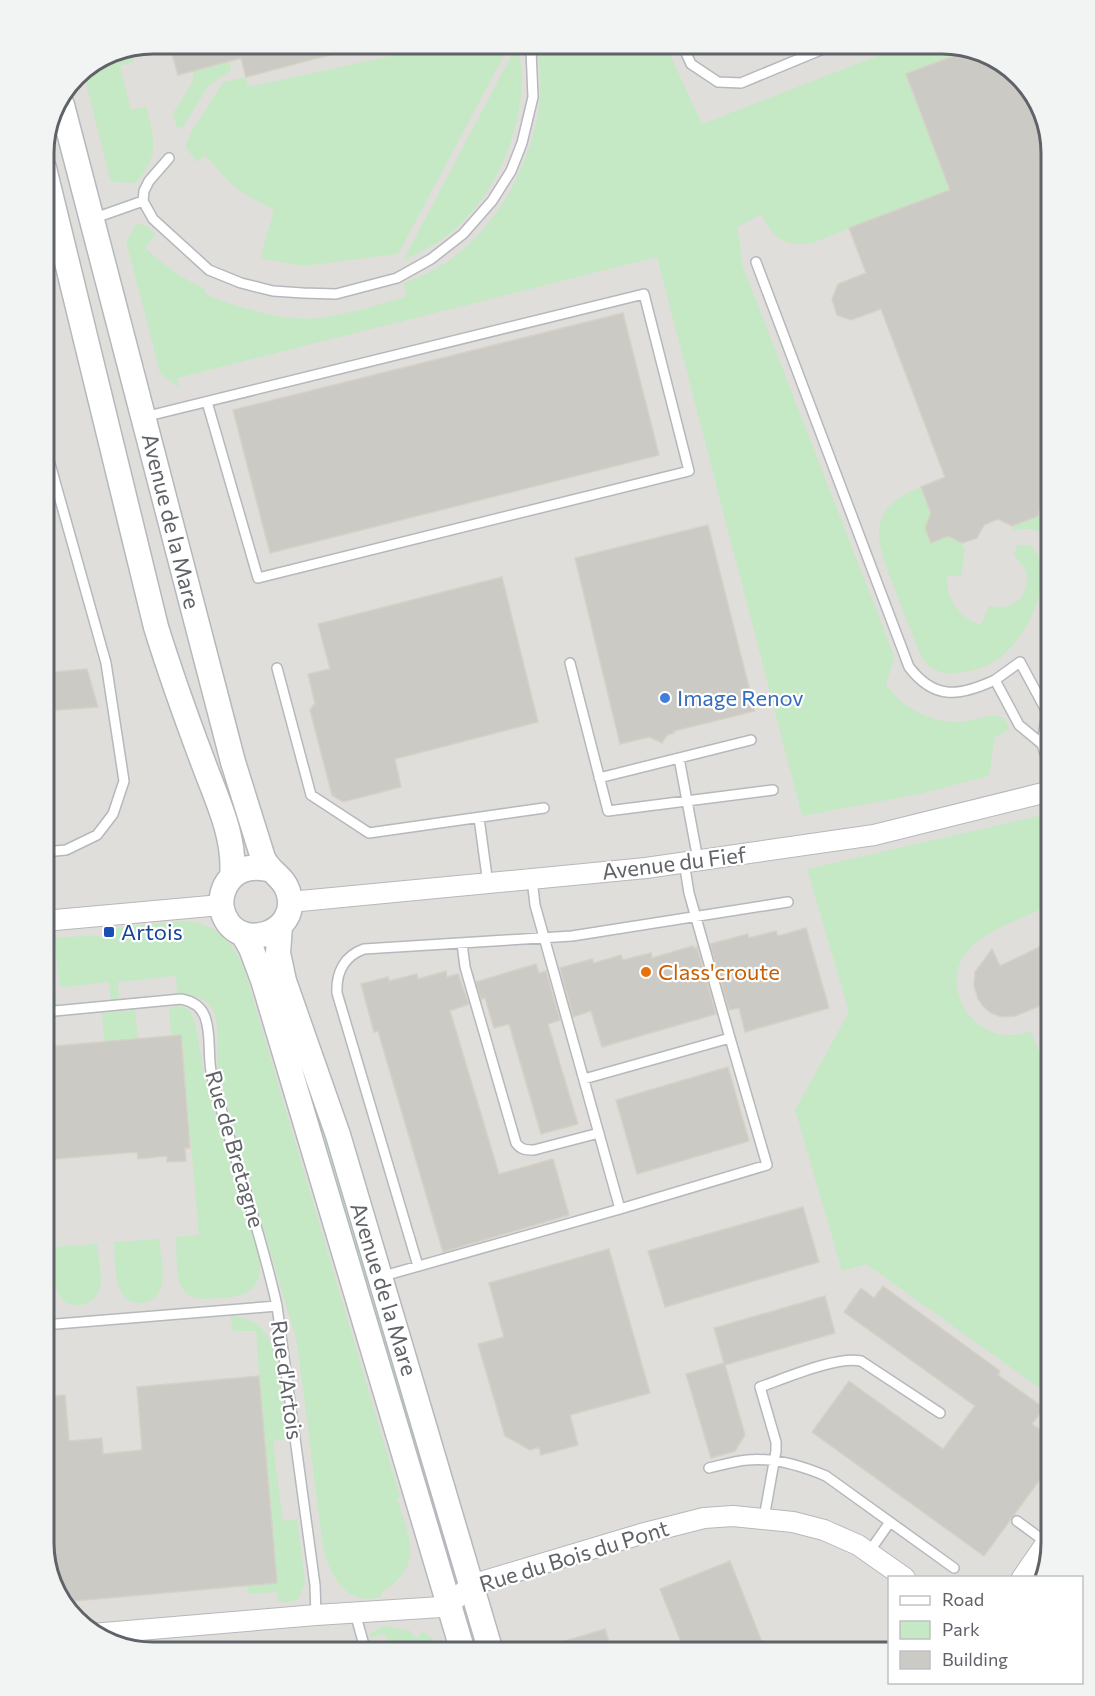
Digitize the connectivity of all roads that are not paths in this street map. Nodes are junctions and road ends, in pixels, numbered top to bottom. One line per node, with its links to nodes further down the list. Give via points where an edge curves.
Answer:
1 (531, 54): 6 (lane, via 533,97 511,171 492,201 463,234 430,260 397,278 336,294 273,291 241,283 209,270 153,219)
2 (687, 54): 3 (lane, via 692,64 718,82 741,83)
3 (811, 54)
4 (63, 110): 8 (street, Avenue de la Mare)
5 (169, 158): 6 (lane, via 149,181)
6 (143, 201): 8 (lane)
7 (54, 209): 29 (street, Avenue de la Mare, via 156,627 228,831 234,862)
8 (92, 219): 11 (street, Avenue de la Mare)
9 (756, 262): 15 (lane, via 909,667 919,681 949,693 973,690)
10 (207, 402): 10 (lane, via 644,294 689,471 258,578); 11 (lane)
11 (144, 417): 28 (street, Avenue de la Mare, via 233,762)
12 (54, 478): 26 (lane, via 106,663 124,781 113,814 97,835 66,850)
13 (570, 663): 20 (lane)
14 (277, 668): 25 (lane, via 311,795 369,834)
15 (995, 680): 16 (lane, via 1020,662); 18 (lane, via 1019,725)
16 (1041, 701)
17 (752, 740): 19 (lane)
18 (1041, 743)
19 (679, 758): 20 (lane); 23 (lane)
20 (599, 778): 23 (lane, via 608,812)
21 (773, 790): 23 (lane)
22 (1041, 794): 27 (street, Avenue du Fief, via 874,835)
23 (687, 801): 27 (lane)
24 (544, 808): 25 (lane)
25 (479, 818): 31 (lane)
26 (54, 851)
27 (691, 861): 30 (street, Avenue du Fief); 35 (lane)
28 (268, 869): 29 (street, via 249,867); 32 (street, Avenue de la Mare, via 285,882)
29 (232, 877): 34 (street, via 223,890)
30 (532, 879): 31 (street, Avenue du Fief); 39 (lane, via 534,905)
31 (488, 884): 32 (street, Avenue du Fief)
32 (290, 902): 37 (street, Avenue de la Mare)
33 (788, 902): 35 (lane)
34 (221, 905): 36 (street); 38 (street, Avenue de la Mare, via 231,926)
35 (695, 916): 39 (lane); 42 (lane)
36 (54, 920)
37 (280, 926): 38 (street, via 262,936); 47 (street, Avenue de la Mare, via 278,953 284,981 339,1136)
38 (243, 934): 63 (street, Avenue de la Mare, via 263,980)
39 (544, 939): 40 (lane); 43 (lane)
40 (462, 944): 44 (lane, via 465,967 516,1143 525,1150 534,1150); 46 (lane, via 364,949 348,957 336,984)
41 (54, 1011): 48 (lane, Rue de Bretagne, via 181,999 200,1008 208,1030 211,1073)
42 (730, 1038): 43 (lane); 45 (lane, via 767,1165)
43 (584, 1079): 44 (lane)
44 (599, 1133): 45 (lane)
45 (620, 1209): 46 (lane)
46 (418, 1266): 47 (lane)
47 (380, 1277): 62 (street, Avenue de la Mare)
48 (277, 1306): 49 (lane, Rue d'Artois); 65 (lane, Rue d'Artois)
49 (54, 1324)
50 (940, 1413): 51 (lane, via 861,1361 835,1362 760,1387 776,1442)
51 (774, 1461): 52 (lane, via 746,1460); 53 (lane); 55 (lane, via 826,1476)
52 (710, 1468)
53 (764, 1518): 57 (street, Rue du Bois du Pont, via 824,1530); 62 (street, Rue du Bois du Pont, via 704,1518)
54 (1017, 1521): 56 (lane)
55 (890, 1522): 57 (lane); 59 (lane)
56 (1041, 1534)
57 (869, 1552): 60 (street, Rue du Bois du Pont)
58 (1040, 1552): 61 (street)
59 (954, 1568)
60 (902, 1576)
61 (1023, 1576)
62 (471, 1585): 63 (street, Rue du Bois du Pont); 69 (street, Avenue de la Mare)
63 (449, 1605): 64 (street); 68 (street, Avenue de la Mare)
64 (355, 1613): 65 (street); 67 (lane)
65 (316, 1615): 66 (street)
66 (110, 1632)
67 (363, 1642)
68 (460, 1642)
69 (488, 1642)

